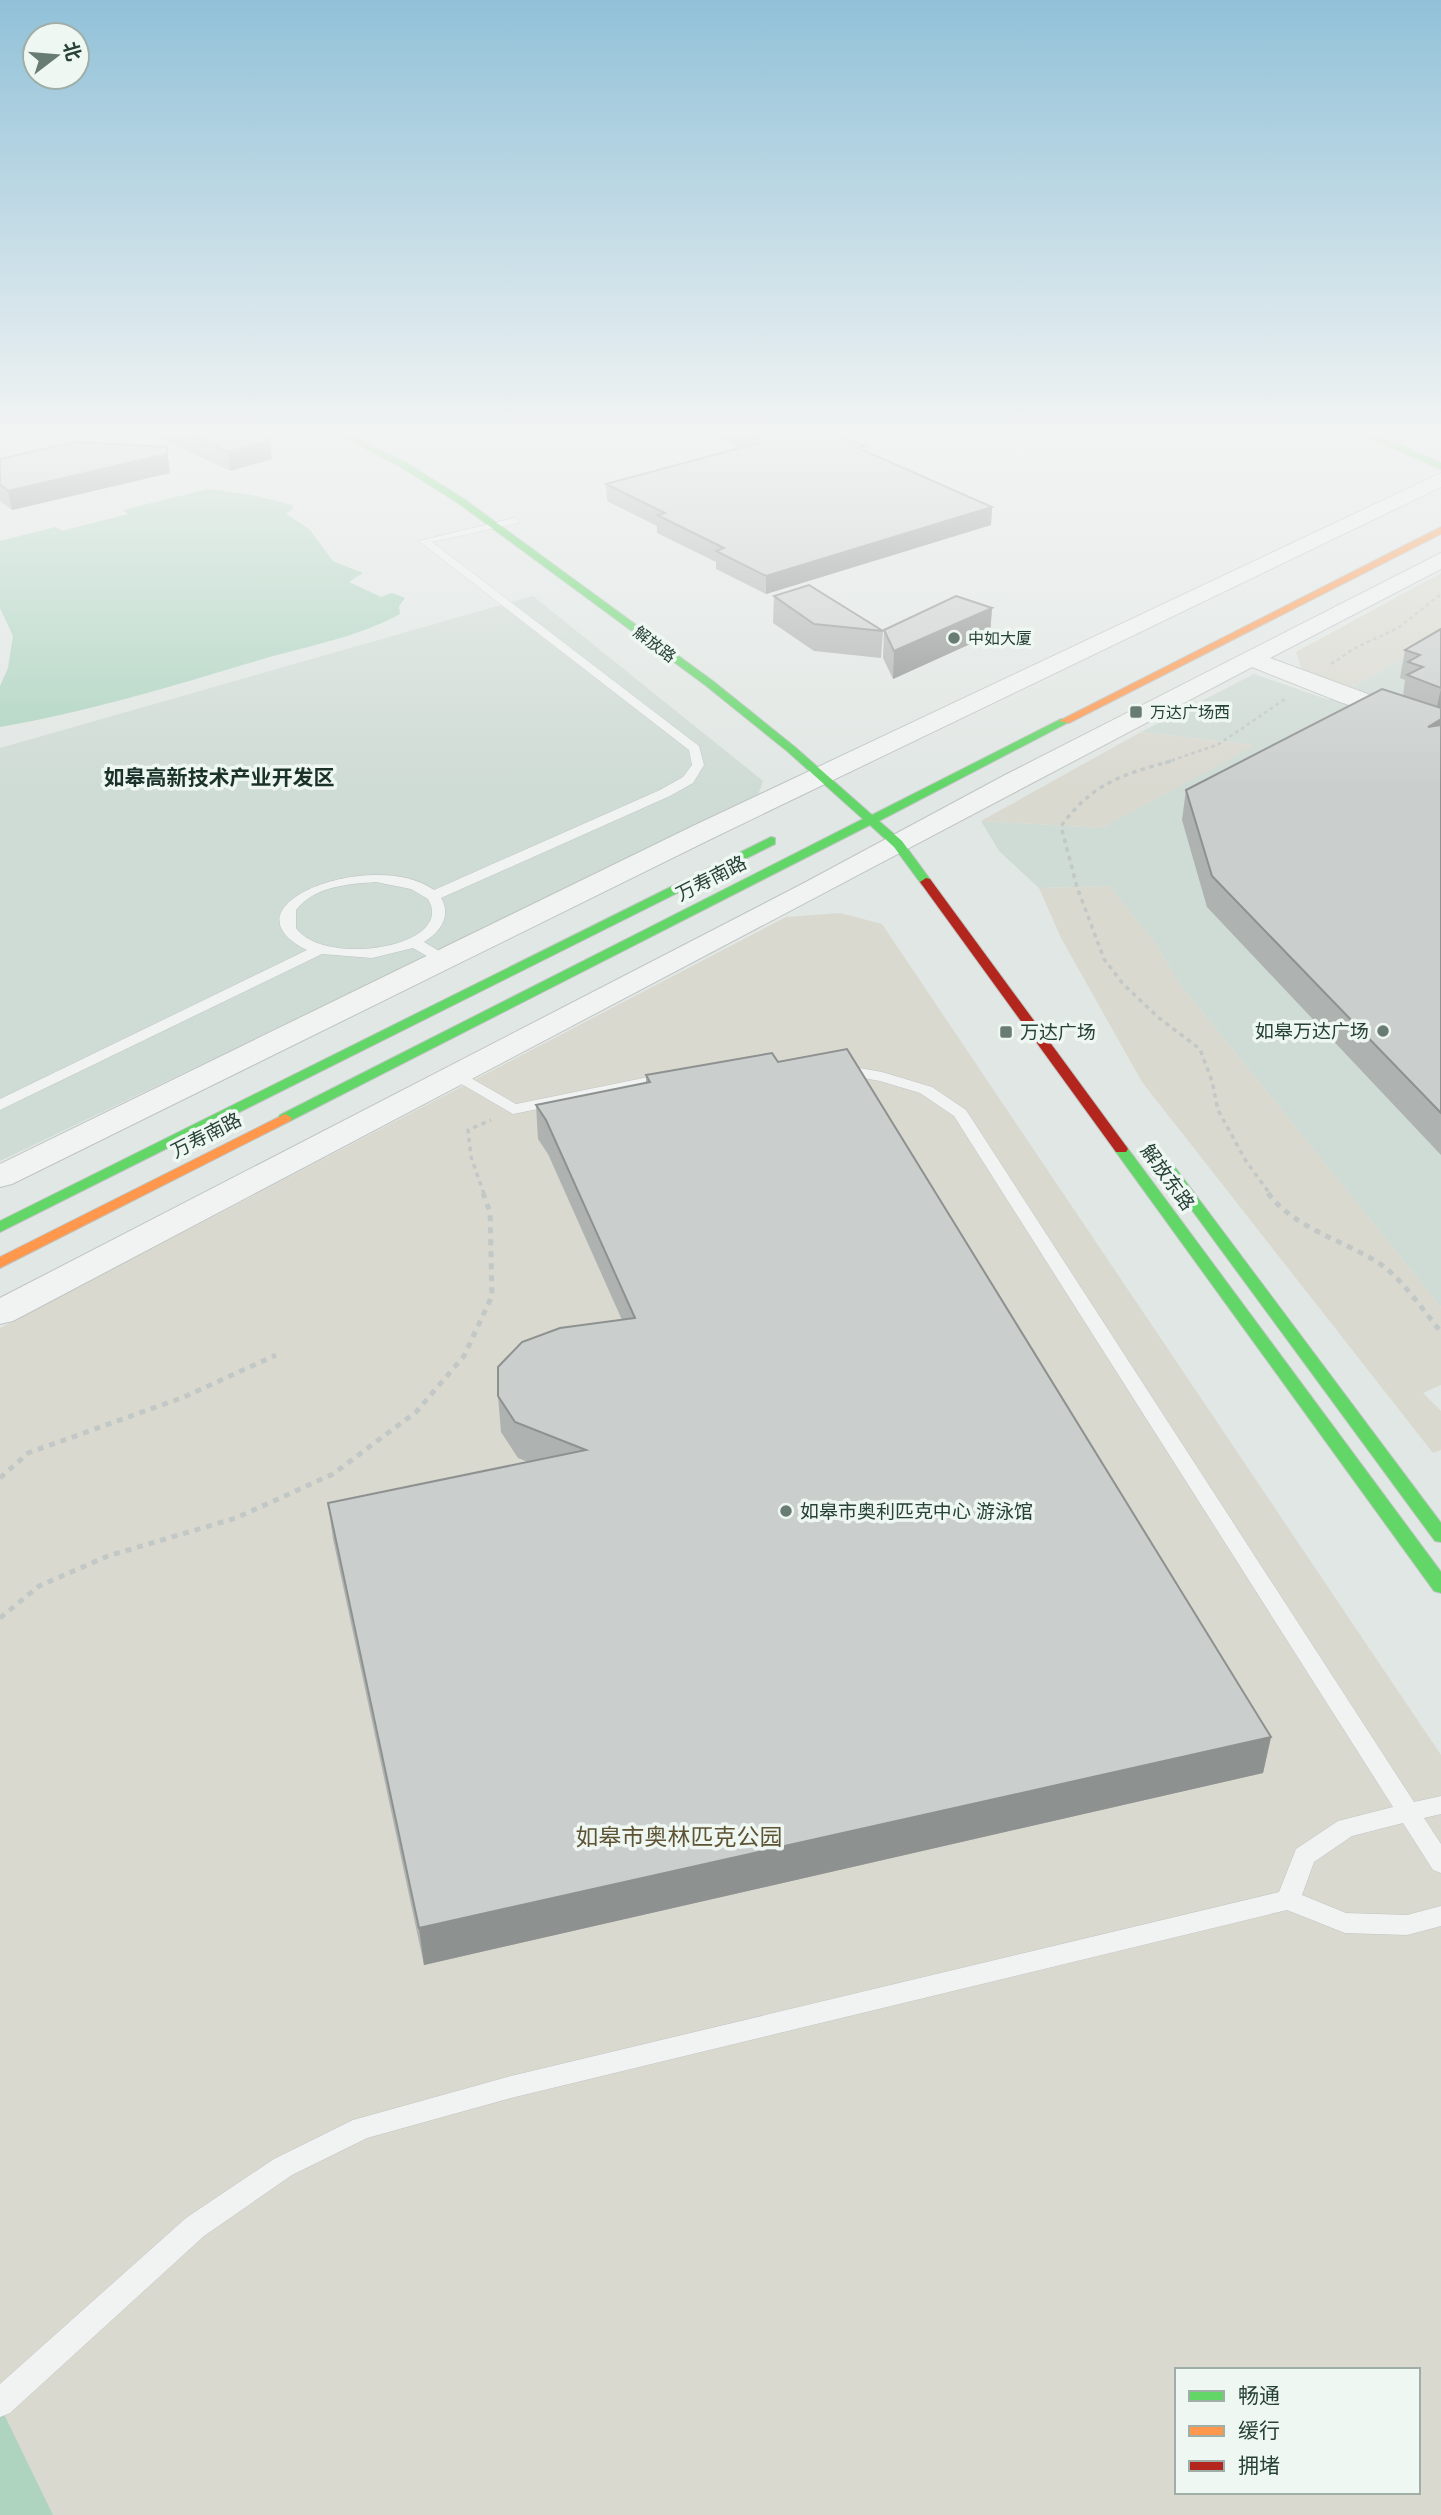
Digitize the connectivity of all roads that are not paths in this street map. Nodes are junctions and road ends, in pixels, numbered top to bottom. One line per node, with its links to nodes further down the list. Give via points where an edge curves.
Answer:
1 (439, 552): 17 (lane, via 695,749 698,765 688,780 665,793)
2 (532, 552): 10 (street, 解放路, via 752,716)
3 (557, 552): 7 (street, 解放路)
4 (1287, 552): 10 (street)
5 (1397, 552): 13 (street, 万寿南路)
6 (1441, 560): 8 (street)
7 (656, 624)
8 (1253, 659): 9 (street); 16 (street)
9 (1441, 729)
10 (838, 766): 12 (street, 解放路); 20 (street)
11 (880, 796): 13 (street, 解放东路)
12 (850, 801): 14 (street, 解放东路)
13 (894, 809): 14 (street, 万寿南路); 16 (street, 解放东路)
14 (871, 820): 16 (street, 解放东路); 28 (street, 万寿南路)
15 (788, 833): 27 (street, 万寿南路)
16 (914, 839): 22 (street); 31 (street, 解放东路)
17 (433, 896): 18 (lane, via 438,920); 19 (lane, via 400,880 376,878 338,882 306,894 292,905 286,918 289,931)
18 (413, 942): 19 (lane, via 367,954); 20 (lane)
19 (319, 950): 24 (lane)
20 (444, 960): 26 (street)
21 (818, 1068): 33 (lane, via 882,1077 926,1090 960,1113)
22 (457, 1075): 23 (lane, via 513,1109); 29 (street)
23 (685, 1075)
24 (0, 1105)
25 (1159, 1156): 30 (street, 解放东路)
26 (0, 1177)
27 (0, 1227)
28 (0, 1263)
29 (0, 1313)
30 (1441, 1536)
31 (1439, 1581)
32 (1441, 1805): 33 (lane)
33 (1410, 1812): 34 (lane); 35 (lane, via 1346,1828 1304,1856)
34 (1441, 1863)
35 (1288, 1900): 36 (lane, via 1345,1923 1407,1925); 37 (lane, via 511,2087 362,2129 284,2167 195,2227)
36 (1441, 1916)
37 (0, 2403)

